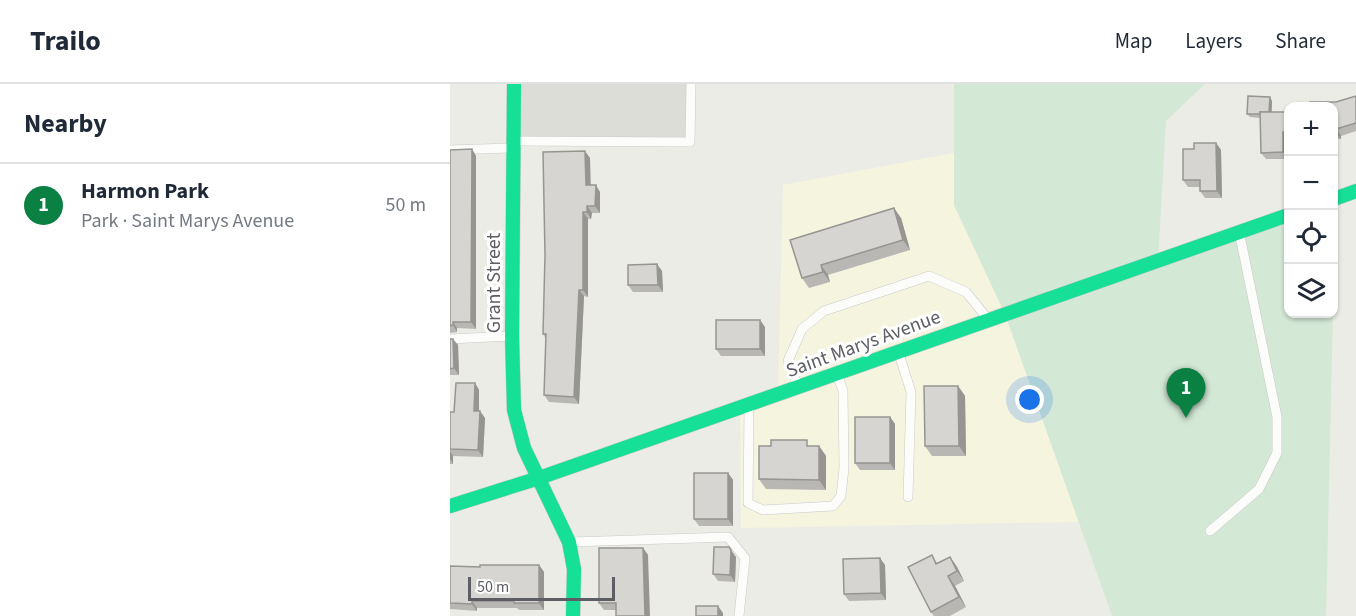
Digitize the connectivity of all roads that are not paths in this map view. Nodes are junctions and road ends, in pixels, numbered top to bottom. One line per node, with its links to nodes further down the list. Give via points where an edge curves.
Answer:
1 (514, 84): 3 (main road, Grant Street)
2 (691, 84): 3 (lane, via 690,142)
3 (514, 145): 4 (lane); 10 (main road, Grant Street)
4 (450, 150)
5 (1356, 191): 6 (main road)
6 (1338, 198)
7 (1284, 217): 8 (main road, Saint Marys Avenue)
8 (1240, 234): 9 (main road, Saint Marys Avenue); 19 (lane, via 1277,417 1277,453 1259,489)
9 (989, 320): 12 (main road, Saint Marys Avenue); 14 (lane, via 966,292 929,276 824,311 802,329 788,361)
10 (512, 336): 11 (lane); 16 (main road, Grant Street, via 514,410 524,448)
11 (450, 339)
12 (898, 351): 13 (main road, Saint Marys Avenue); 17 (lane, via 911,392)
13 (837, 373): 14 (main road, Saint Marys Avenue); 15 (lane, via 843,391 844,468 841,496 833,506 763,510 748,503)
14 (799, 387): 15 (main road, Saint Marys Avenue)
15 (749, 404): 16 (main road, Saint Marys Avenue)
16 (539, 478): 18 (main road, Saint Marys Avenue); 20 (main road, Grant Street)
17 (908, 497)
18 (450, 506)
19 (1210, 531)
20 (569, 542): 21 (main road, Grant Street, via 574,569); 22 (lane, via 728,537 745,558)
21 (573, 616)
22 (739, 616)

